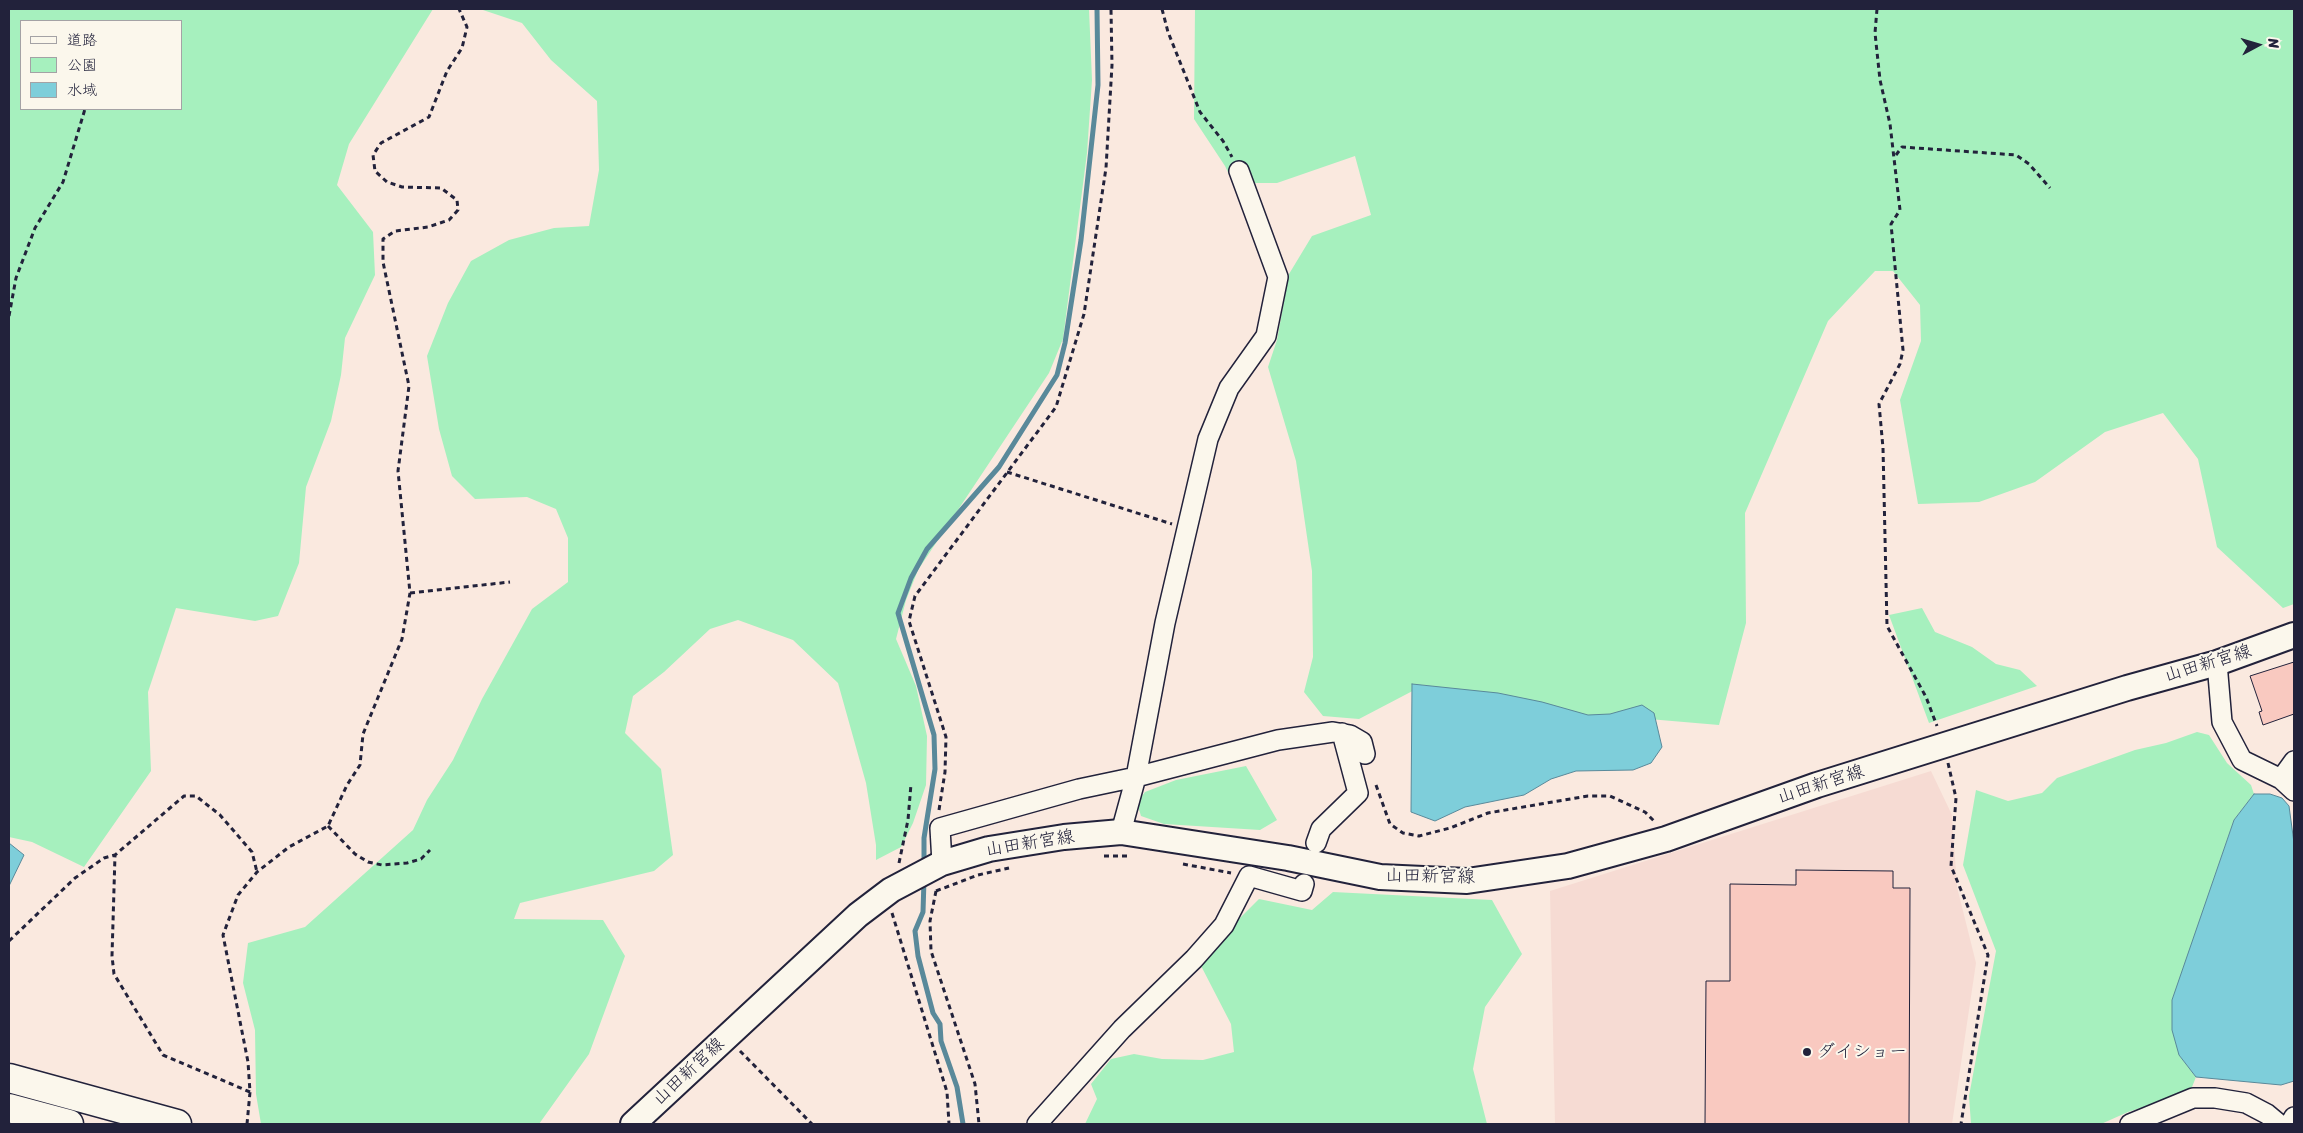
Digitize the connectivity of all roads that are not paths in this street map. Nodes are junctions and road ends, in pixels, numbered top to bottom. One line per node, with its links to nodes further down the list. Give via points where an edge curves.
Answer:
1 (1239, 171): 7 (street, via 1278,277 1266,336 1229,388 1208,440 1165,624)
2 (2294, 635): 3 (main road, 山田新宮線)
3 (2217, 663): 8 (street, via 2222,722 2242,760); 9 (main road, 山田新宮線, via 1817,785 1666,839 1568,866 1467,881 1380,877 1288,858)
4 (1342, 733): 5 (street, via 1362,742); 7 (street, via 1278,740); 10 (street, via 1358,793 1321,829)
5 (1365, 754)
6 (2294, 761): 8 (street)
7 (1136, 777): 9 (street); 11 (street, via 940,828)
8 (2288, 785)
9 (1120, 832): 11 (main road, 山田新宮線, via 990,849)
10 (1316, 843)
11 (942, 863): 18 (main road, 山田新宮線, via 892,890 858,915)
12 (1304, 884): 19 (street, via 1302,891 1249,876 1224,925 1122,1029)
13 (9, 1078): 17 (highway)
14 (9, 1108): 16 (highway)
15 (2294, 1117): 22 (street)
16 (69, 1124)
17 (177, 1124)
18 (633, 1124)
19 (1037, 1124)
20 (2130, 1124): 21 (street, via 2193,1098 2215,1098 2246,1102)
21 (2279, 1124)
22 (2290, 1124)

